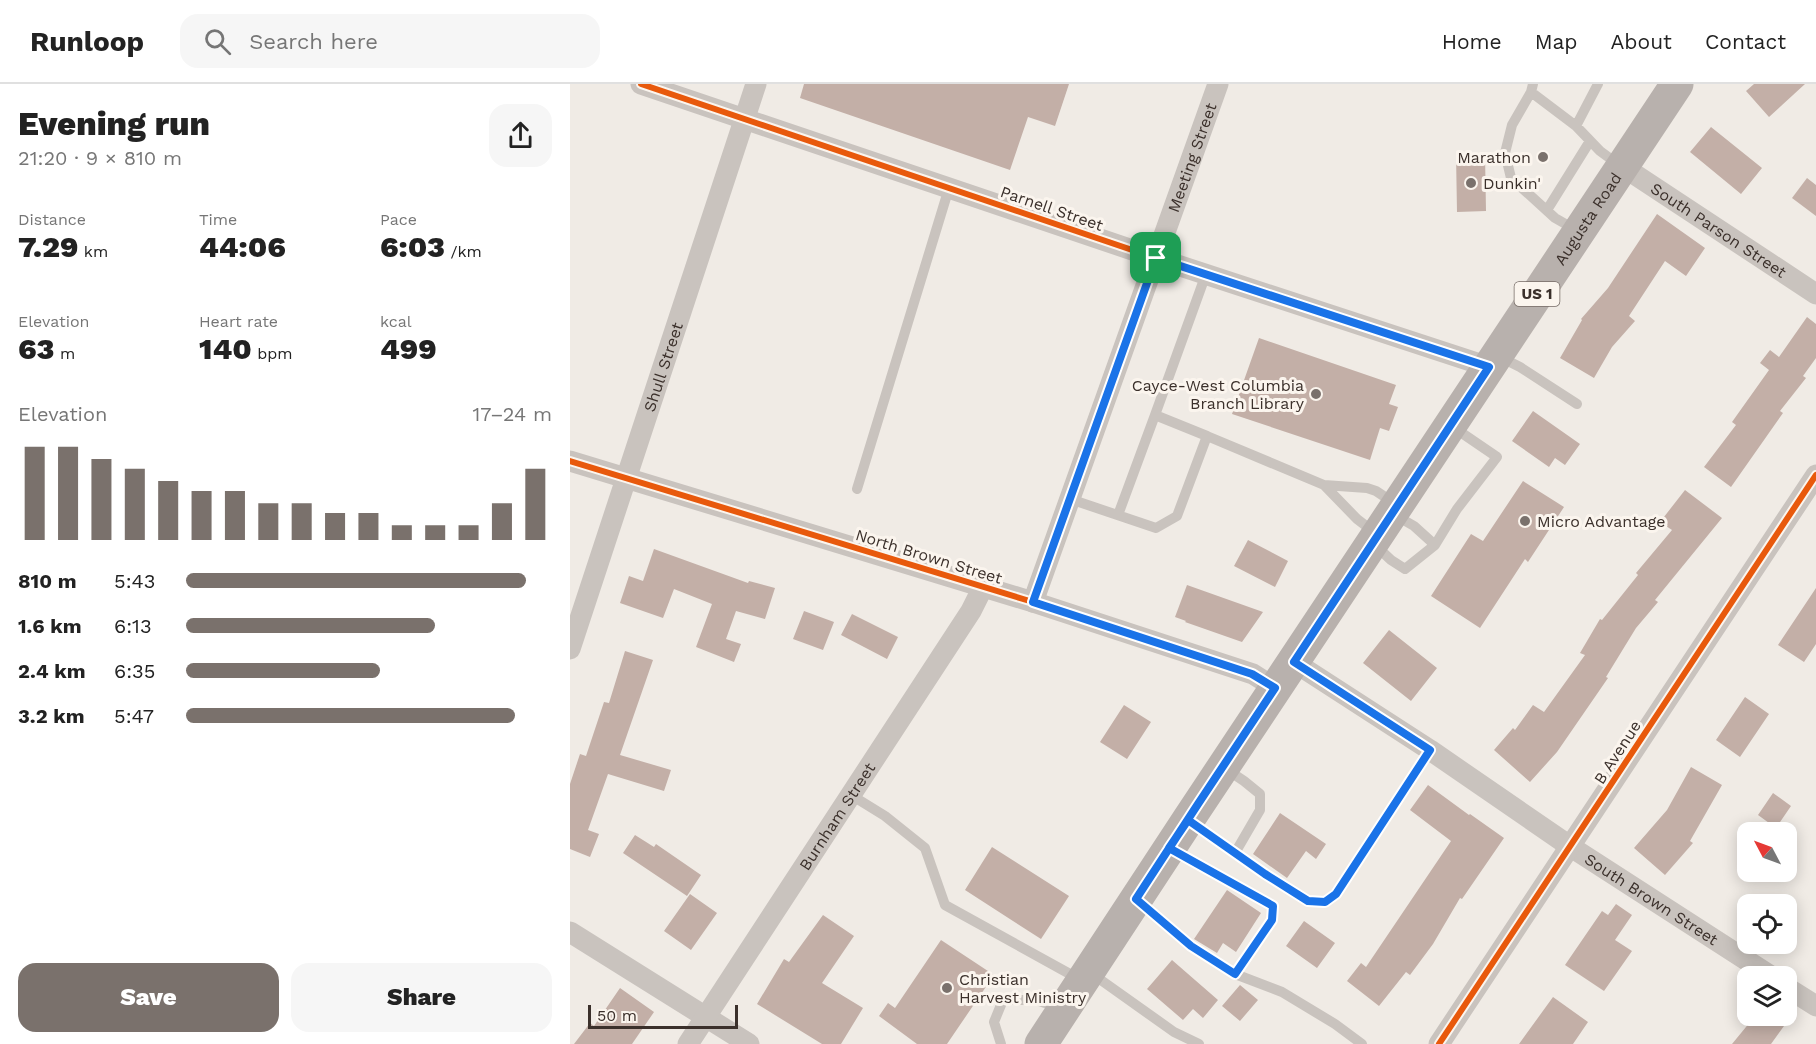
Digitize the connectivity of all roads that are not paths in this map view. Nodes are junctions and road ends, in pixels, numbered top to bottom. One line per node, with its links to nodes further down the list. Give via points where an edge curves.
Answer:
1 (641, 84): 7 (street, Parnell Street)
2 (756, 84): 7 (street, Shull Street)
3 (1218, 84): 14 (street, Meeting Street)
4 (1598, 84): 8 (lane)
5 (1675, 84): 10 (main road, Augusta Road / US 1)
6 (1532, 88): 8 (lane); 12 (lane, via 1512,125 1505,153 1511,178)
7 (744, 118): 11 (street, Parnell Street); 24 (street, Shull Street)
8 (1576, 126): 9 (lane)
9 (1590, 141): 10 (lane); 12 (lane)
10 (1622, 166): 13 (main road, Augusta Road / US 1); 16 (street, South Parson Street)
11 (949, 188): 14 (street, Parnell Street); 26 (lane)
12 (1547, 210): 13 (lane)
13 (1579, 232): 17 (main road, Augusta Road / US 1)
14 (1156, 258): 15 (street, Parnell Street); 27 (street, Meeting Street)
15 (1206, 274): 17 (street, Parnell Street); 19 (lane)
16 (1816, 294)
17 (1493, 361): 18 (lane, via 1520,367); 20 (main road, Augusta Road / US 1)
18 (1577, 404)
19 (1155, 415): 21 (lane); 28 (lane)
20 (1450, 425): 29 (main road, Augusta Road / US 1); 30 (lane, via 1497,458)
21 (1207, 436): 25 (lane); 28 (lane, via 1177,516 1156,528)
22 (570, 461): 24 (street, North Brown Street)
23 (1816, 475): 40 (street, B Avenue)
24 (626, 478): 31 (street, North Brown Street); 33 (street, Shull Street)
25 (1324, 485): 29 (lane, via 1357,519); 29 (lane, via 1376,491)
26 (857, 489)
27 (1070, 499): 28 (lane); 32 (street, Meeting Street)
28 (1118, 515)
29 (1385, 524): 30 (lane, via 1414,526); 30 (lane, via 1391,560 1405,569); 34 (main road, Augusta Road / US 1)
30 (1435, 545)
31 (983, 587): 32 (street, North Brown Street); 38 (street, Burnham Street)
32 (1033, 602): 35 (street, North Brown Street, via 1252,674)
33 (570, 649)
34 (1294, 662): 35 (main road, Augusta Road / US 1); 36 (street, South Brown Street)
35 (1275, 688): 37 (main road, Augusta Road / US 1)
36 (1430, 750): 40 (street, South Brown Street); 42 (lane, via 1336,894 1325,902 1308,901)
37 (1223, 767): 39 (main road, Augusta Road / US 1); 42 (lane, via 1260,794 1260,810)
38 (851, 795): 47 (lane, via 925,848 945,905); 51 (street, Burnham Street)
39 (1188, 820): 41 (main road, Augusta Road / US 1); 42 (lane)
40 (1571, 847): 45 (street, South Brown Street); 58 (street, B Avenue)
41 (1169, 848): 43 (main road, Augusta Road / US 1); 46 (lane, via 1273,906 1272,920)
42 (1235, 853)
43 (1136, 899): 46 (lane, via 1191,946); 47 (main road, Augusta Road / US 1)
44 (570, 932): 51 (street)
45 (1755, 966)
46 (1235, 974): 57 (lane, via 1282,992)
47 (1085, 976): 50 (main road, Augusta Road / US 1); 56 (lane)
48 (1797, 994): 49 (street)
49 (1816, 1006)
50 (1064, 1009): 54 (lane, via 1036,1000 1003,1000 994,1022); 55 (main road, Augusta Road / US 1)
51 (706, 1017): 52 (street, Burnham Street); 53 (street)
52 (688, 1044)
53 (749, 1044)
54 (1001, 1044)
55 (1041, 1044)
56 (1199, 1044)
57 (1362, 1044)
58 (1439, 1044)

